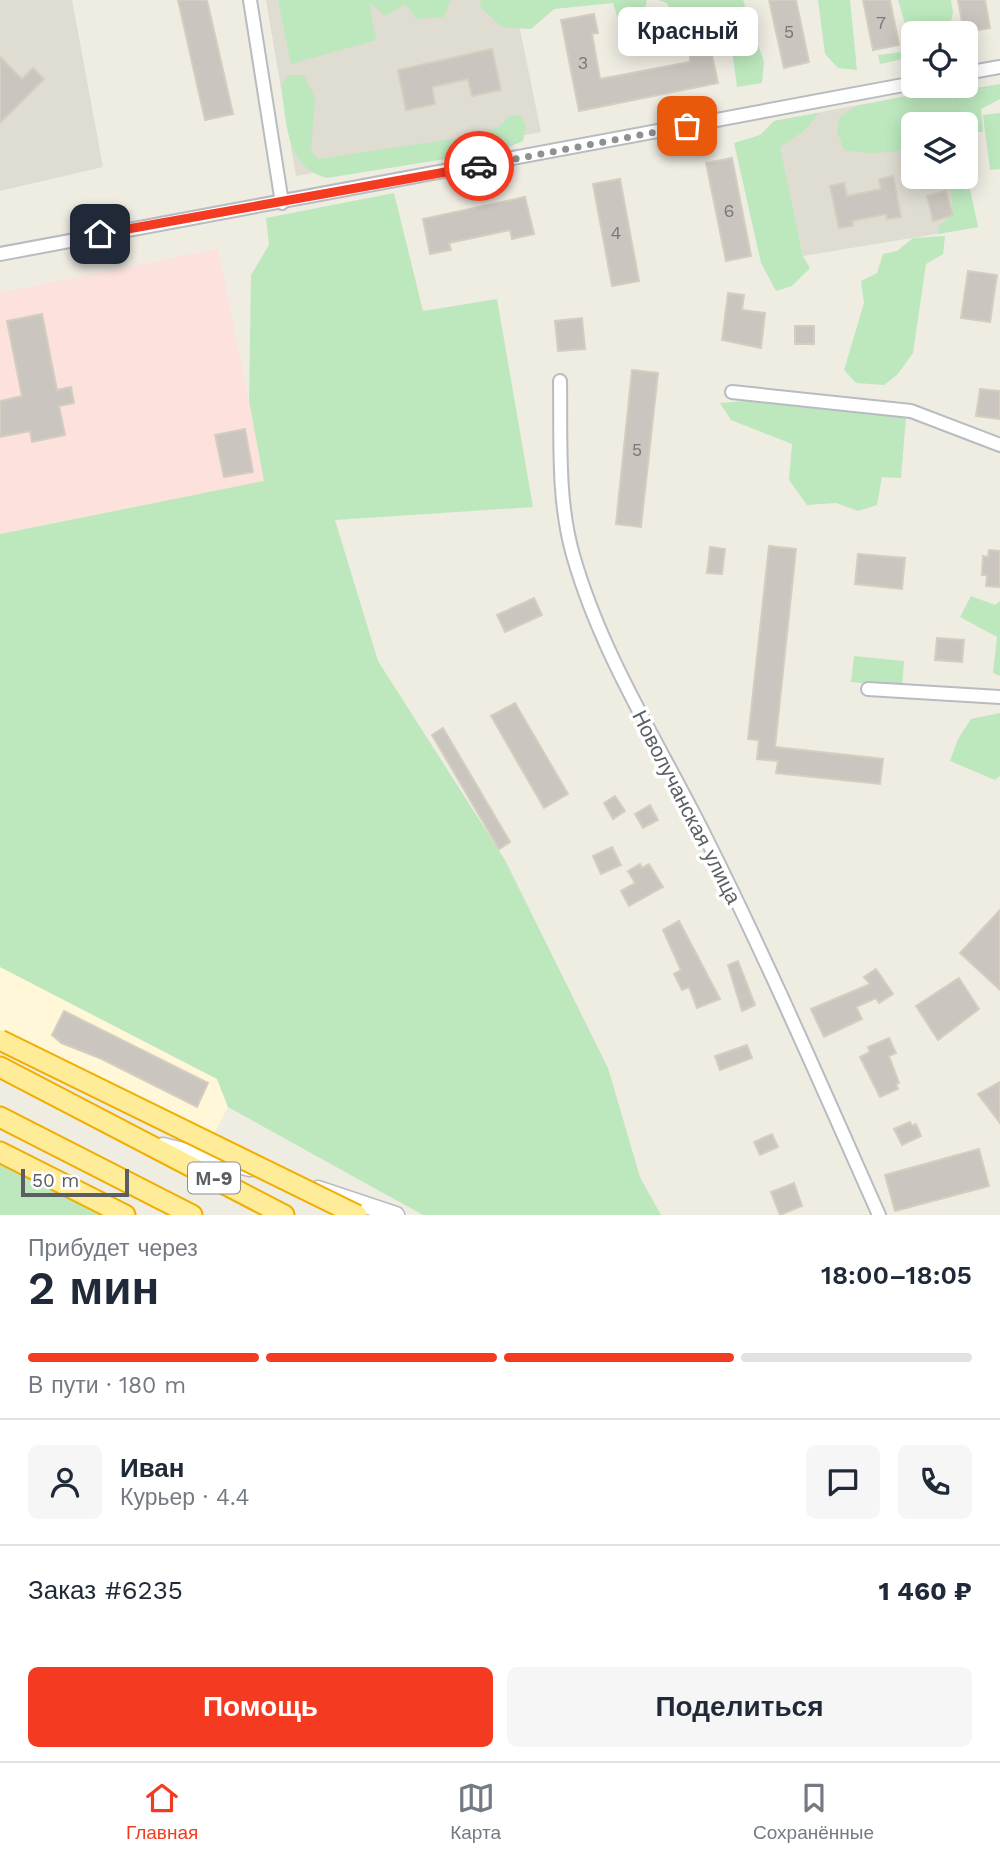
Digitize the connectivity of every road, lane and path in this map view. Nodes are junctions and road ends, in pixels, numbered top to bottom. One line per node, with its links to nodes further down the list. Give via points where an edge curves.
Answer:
1 (250, 0): 5 (street)
2 (1000, 67): 3 (street)
3 (978, 71)
4 (901, 85): 5 (street)
5 (282, 203): 6 (street)
6 (0, 254)
7 (560, 381): 22 (street, Новолучанская улица, via 562,497 573,555 602,634 632,701 706,837)
8 (732, 392): 9 (street, via 911,411)
9 (1000, 444)
10 (868, 689): 11 (street)
11 (1000, 697)
12 (0, 1040): 20 (highway, bridge)
13 (0, 1066): 15 (highway, М-9)
14 (0, 1117): 18 (highway, М-9)
15 (144, 1141): 19 (highway, М-9); 21 (street, via 267,1173)
16 (0, 1152): 17 (highway)
17 (125, 1215)
18 (192, 1215)
19 (284, 1215)
20 (357, 1215)
21 (396, 1215)
22 (879, 1215)

